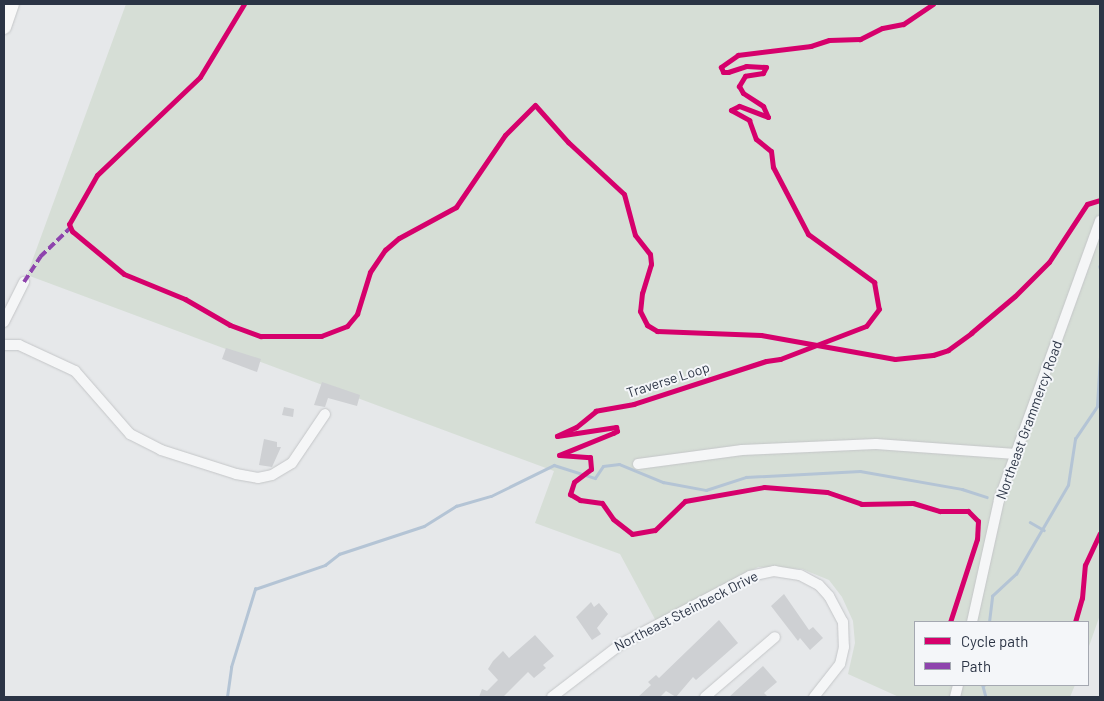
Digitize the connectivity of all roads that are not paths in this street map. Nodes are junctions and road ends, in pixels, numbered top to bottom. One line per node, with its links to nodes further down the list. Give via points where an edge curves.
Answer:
1 (12, 4): 2 (highway)
2 (4, 27)
3 (1100, 221): 8 (street, Northeast Grammercy Road)
4 (24, 282): 5 (street)
5 (4, 322)
6 (4, 346): 7 (street, via 19,345 75,371 130,434 161,450 236,474 258,478 272,475 292,463)
7 (325, 414)
8 (1016, 454): 9 (street, via 876,444 742,450); 10 (street, Northeast Grammercy Road, via 999,500)
9 (638, 464)
10 (972, 621)
11 (775, 637): 13 (street)
12 (552, 697): 14 (street, Northeast Steinbeck Drive, via 621,644 755,574 794,574 810,580 829,596 843,622 844,647 840,664)
13 (705, 697)
14 (814, 697)

